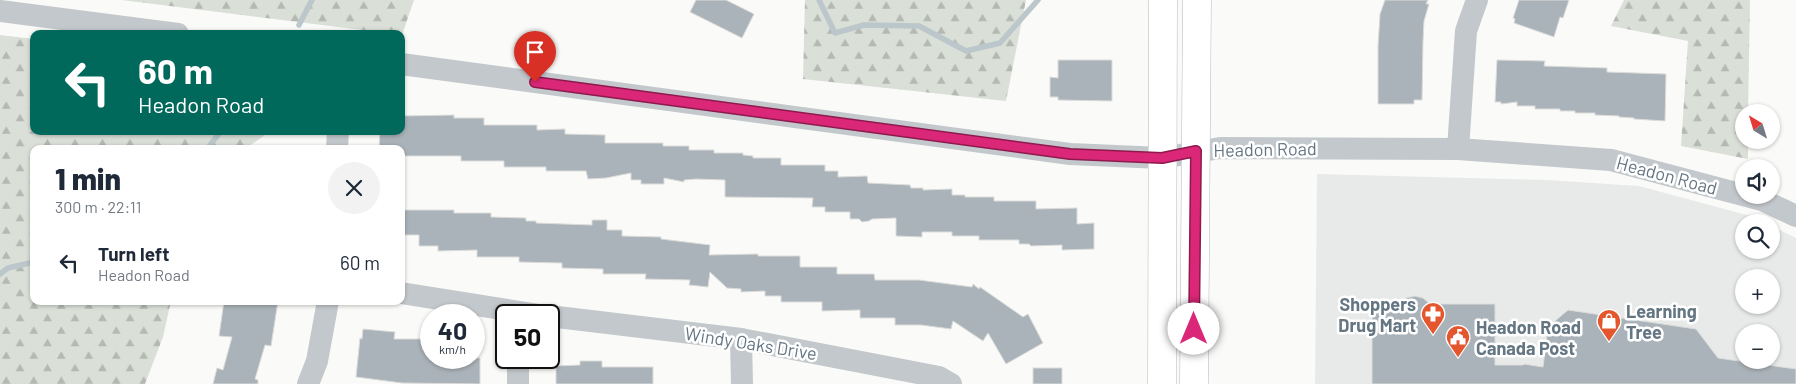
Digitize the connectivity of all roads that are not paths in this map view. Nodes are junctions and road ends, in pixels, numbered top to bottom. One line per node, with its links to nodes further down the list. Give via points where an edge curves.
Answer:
1 (1163, 0): 9 (main road)
2 (1197, 0): 8 (main road)
3 (1477, 0): 7 (street, via 1466,31)
4 (0, 11): 5 (street)
5 (147, 30)
6 (405, 65): 9 (street, Headon Road, via 1070,154)
7 (1458, 149): 8 (street, Headon Road, via 1220,148); 10 (street, Headon Road, via 1611,160 1762,200)
8 (1196, 151): 9 (street, Headon Road); 22 (main road)
9 (1162, 158): 21 (main road)
10 (1796, 216)
11 (405, 294): 13 (street)
12 (327, 305): 17 (street, via 317,361)
13 (495, 309)
14 (560, 317): 15 (street, Windy Oaks Drive)
15 (741, 339): 19 (street); 20 (street, Windy Oaks Drive, via 939,377)
16 (518, 369): 18 (street)
17 (308, 384)
18 (518, 384)
19 (742, 384)
20 (951, 384)
21 (1162, 384)
22 (1194, 384)

